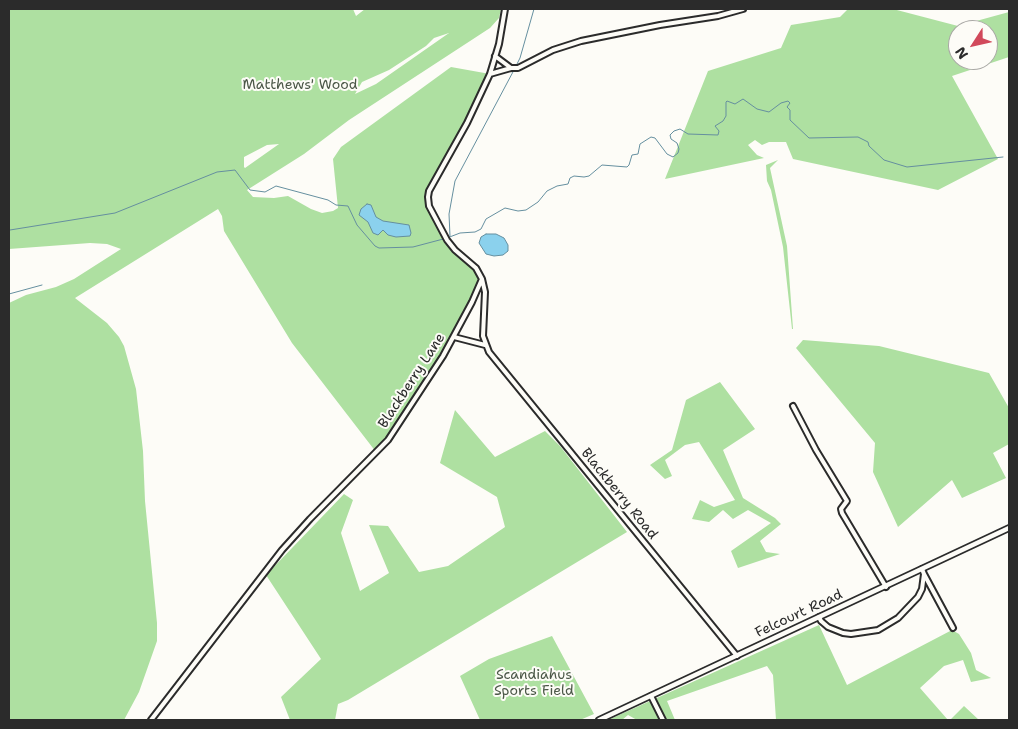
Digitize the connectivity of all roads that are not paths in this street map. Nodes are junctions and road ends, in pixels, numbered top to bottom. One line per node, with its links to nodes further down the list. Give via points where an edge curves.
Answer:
1 (505, 9): 3 (street)
2 (743, 9): 4 (street, via 581,41 553,50 518,68)
3 (495, 56): 4 (street); 5 (street)
4 (511, 68): 5 (street)
5 (490, 74): 6 (street, via 428,197 429,206 447,240 474,266)
6 (482, 279): 7 (street, Blackberry Lane); 8 (street)
7 (454, 337): 8 (street); 17 (street, Blackberry Lane, via 388,440 282,550)
8 (485, 345): 15 (street, Blackberry Road)
9 (793, 406): 12 (street, via 846,501 842,513)
10 (1009, 528): 11 (street, Felcourt Road)
11 (923, 572): 12 (street, Felcourt Road); 13 (street, via 922,590 910,607 878,630 843,633 828,628); 14 (street)
12 (886, 587): 13 (street, Felcourt Road)
13 (819, 617): 15 (street, Felcourt Road)
14 (953, 628)
15 (737, 656): 16 (street, Felcourt Road)
16 (651, 696): 18 (street, Felcourt Road); 19 (street)
17 (150, 720)
18 (599, 720)
19 (662, 720)

